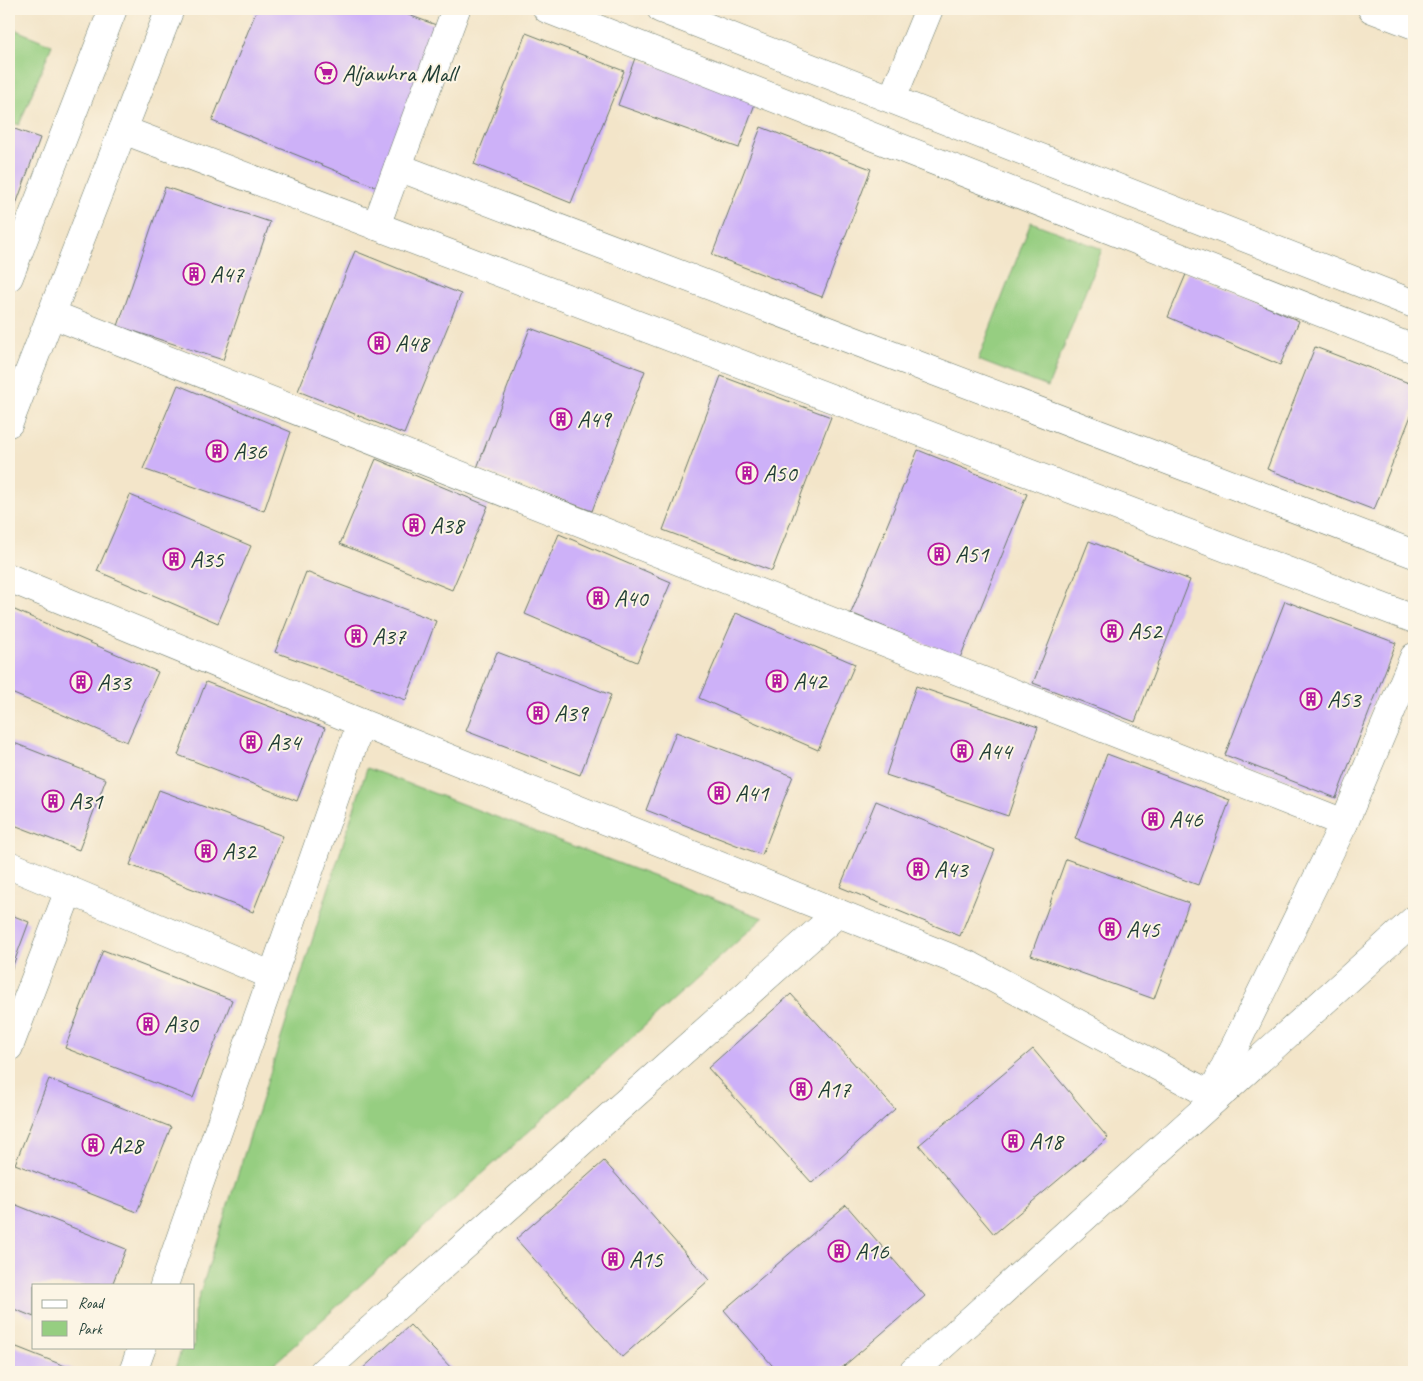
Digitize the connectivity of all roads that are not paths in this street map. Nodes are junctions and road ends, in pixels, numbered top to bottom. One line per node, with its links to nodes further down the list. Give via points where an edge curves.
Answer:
1 (113, 9): 13 (street)
2 (170, 9): 10 (street)
3 (456, 9): 11 (street)
4 (547, 9): 16 (street)
5 (661, 9): 9 (street)
6 (929, 9): 9 (street)
7 (1372, 9): 8 (street)
8 (1414, 25)
9 (892, 99): 14 (street)
10 (123, 130): 12 (street); 15 (street)
11 (398, 167): 12 (street); 18 (street)
12 (376, 226): 20 (street)
13 (9, 277)
14 (1414, 304)
15 (51, 314): 17 (street); 23 (street)
16 (1414, 350)
17 (9, 423)
18 (1414, 554)
19 (9, 578): 22 (street)
20 (1414, 619)
21 (1414, 657): 23 (street)
22 (362, 723): 26 (street); 28 (street)
23 (1344, 824): 30 (street)
24 (9, 865): 25 (street)
25 (69, 890): 28 (street); 29 (street)
26 (838, 913): 30 (street, via 971,966); 34 (street)
27 (1414, 920): 30 (street)
28 (273, 976): 31 (street)
29 (9, 1047)
30 (1219, 1092): 35 (street)
31 (164, 1284)
32 (142, 1348): 33 (street)
33 (133, 1372)
34 (323, 1372)
35 (913, 1372)

